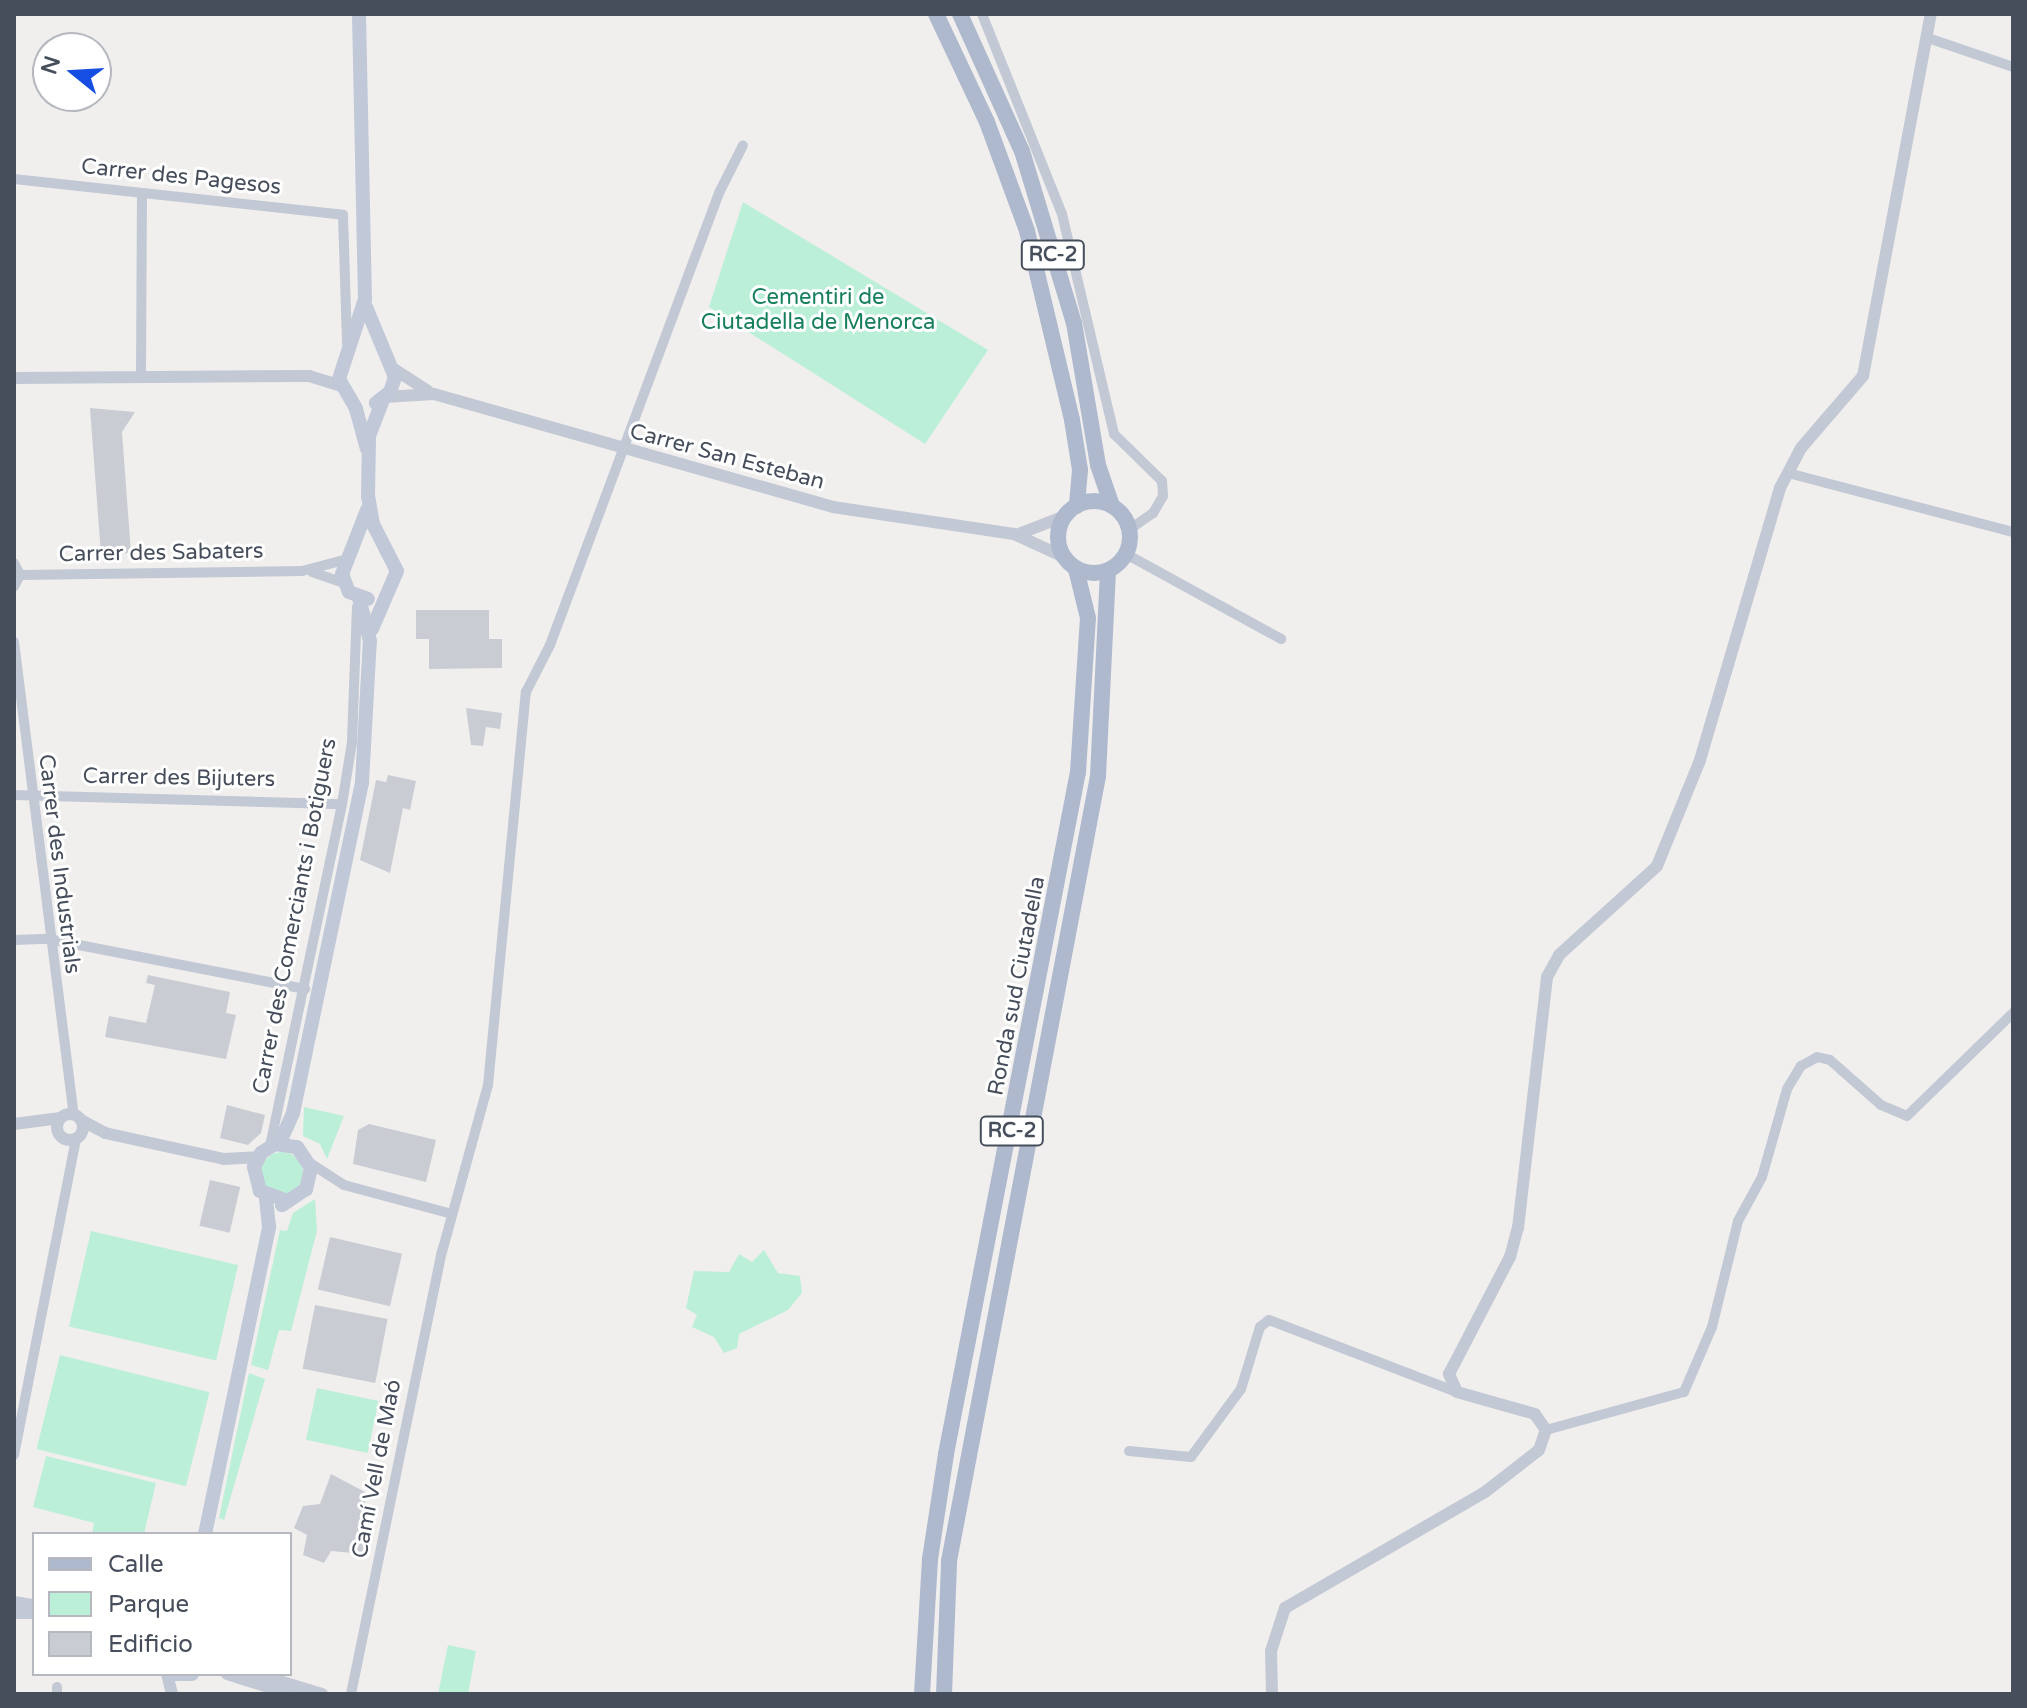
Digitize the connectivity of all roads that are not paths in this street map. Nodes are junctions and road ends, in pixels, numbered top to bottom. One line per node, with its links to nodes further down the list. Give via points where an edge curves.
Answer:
1 (359, 14): 11 (main road)
2 (936, 14): 27 (main road, RC-2, via 987,122 1027,231 1072,420)
3 (960, 14): 26 (main road, RC-2, via 1022,151 1074,323 1098,465)
4 (982, 14): 28 (street, via 1062,214 1114,434 1162,481 1163,496 1153,513)
5 (1931, 14): 6 (street)
6 (1928, 38): 7 (street); 24 (street, via 1863,376)
7 (2013, 67)
8 (743, 145): 22 (street, Camí Vell de Maó)
9 (14, 179): 10 (street, Carrer des Pagesos)
10 (142, 193): 13 (street, Carrer des Pagesos, via 343,215); 16 (street)
11 (365, 299): 12 (main road); 13 (main road)
12 (386, 355): 13 (main road, via 370,348); 14 (main road)
13 (345, 359): 15 (street); 18 (main road)
14 (394, 369): 19 (street, Carrer San Esteban); 20 (main road)
15 (309, 376): 16 (street); 18 (street)
16 (141, 377): 17 (street)
17 (14, 378)
18 (341, 386): 21 (main road)
19 (434, 394): 20 (street, Carrer San Esteban); 22 (street, Carrer San Esteban)
20 (384, 398): 21 (main road, via 366,404); 23 (main road)
21 (351, 399): 23 (main road)
22 (619, 448): 30 (street, Carrer San Esteban, via 833,507); 70 (street, Camí Vell de Maó, via 550,645 526,692 488,1085 473,1156)
23 (367, 449): 25 (main road)
24 (1788, 473): 29 (street); 72 (street, via 1700,760 1657,866 1559,955 1547,977 1518,1228 1510,1257 1449,1374)
25 (368, 496): 31 (main road); 33 (main road)
26 (1112, 506): 27 (main road); 28 (main road, RC-2)
27 (1071, 511): 30 (street, Carrer San Esteban, via 1037,531); 35 (main road, RC-2, via 1058,537)
28 (1129, 530): 32 (main road)
29 (2013, 532)
30 (1014, 534): 35 (street, Carrer San Esteban)
31 (388, 552): 33 (main road, via 371,544); 41 (main road, via 396,577)
32 (1126, 554): 36 (main road); 43 (street)
33 (349, 555): 37 (street, Carrer des Sabaters); 39 (main road)
34 (14, 563): 38 (street)
35 (1070, 563): 36 (main road); 82 (main road, Ronda sud Ciutadella / RC-2, via 1088,618 1078,772 946,1454 930,1559)
36 (1108, 570): 83 (main road, Ronda sud Ciutadella / RC-2, via 1098,776 949,1561)
37 (302, 571): 38 (street, Carrer des Sabaters); 39 (street, Carrer des Sabaters)
38 (20, 575): 40 (street)
39 (344, 583): 42 (main road)
40 (14, 587)
41 (383, 596): 42 (main road); 44 (main road)
42 (358, 597): 44 (main road); 48 (street, Carrer des Comerciants i Botiguers, via 352,742)
43 (1281, 639)
44 (370, 641): 54 (main road, via 366,760)
45 (14, 642): 46 (street, Carrer des Industrials)
46 (29, 794): 47 (street, Carrer des Bijuters); 48 (street, Carrer des Bijuters); 49 (street, Carrer des Industrials)
47 (14, 795)
48 (342, 804): 51 (street, Carrer des Comerciants i Botiguers)
49 (48, 939): 50 (street); 51 (street); 55 (street, Carrer des Industrials)
50 (14, 940)
51 (305, 989): 60 (street, Carrer des Comerciants i Botiguers)
52 (2013, 1013): 53 (street)
53 (2009, 1027): 73 (street, via 1907,1116 1881,1105 1830,1060 1817,1057 1801,1066 1787,1089 1762,1177 1738,1221 1712,1327 1684,1392)
54 (293, 1113): 60 (main road); 61 (main road)
55 (70, 1117): 56 (street); 58 (street); 59 (street); 59 (street)
56 (30, 1123): 57 (street); 59 (street)
57 (14, 1124)
58 (105, 1133): 59 (street); 63 (street)
59 (69, 1137): 75 (street)
60 (272, 1145): 61 (main road); 62 (main road)
61 (297, 1147): 64 (main road)
62 (258, 1157): 63 (street); 65 (main road)
63 (224, 1159): 65 (street)
64 (310, 1163): 66 (street); 67 (main road)
65 (254, 1178): 68 (main road)
66 (344, 1185): 67 (street); 70 (street)
67 (306, 1189): 69 (main road)
68 (266, 1196): 69 (main road); 71 (main road)
69 (288, 1201): 71 (main road)
70 (452, 1214): 81 (street, Camí Vell de Maó)
71 (269, 1226): 76 (main road)
72 (1457, 1392): 73 (street, via 1535,1414); 74 (street, via 1269,1320 1260,1327 1241,1389 1191,1457)
73 (1546, 1430): 84 (street, via 1539,1450 1485,1492 1285,1608 1271,1651)
74 (1129, 1451)
75 (14, 1455)
76 (205, 1532)
77 (233, 1676): 79 (street)
78 (263, 1676): 80 (street)
79 (291, 1694)
80 (322, 1694)
81 (351, 1694)
82 (922, 1694)
83 (944, 1694)
84 (1272, 1694)

